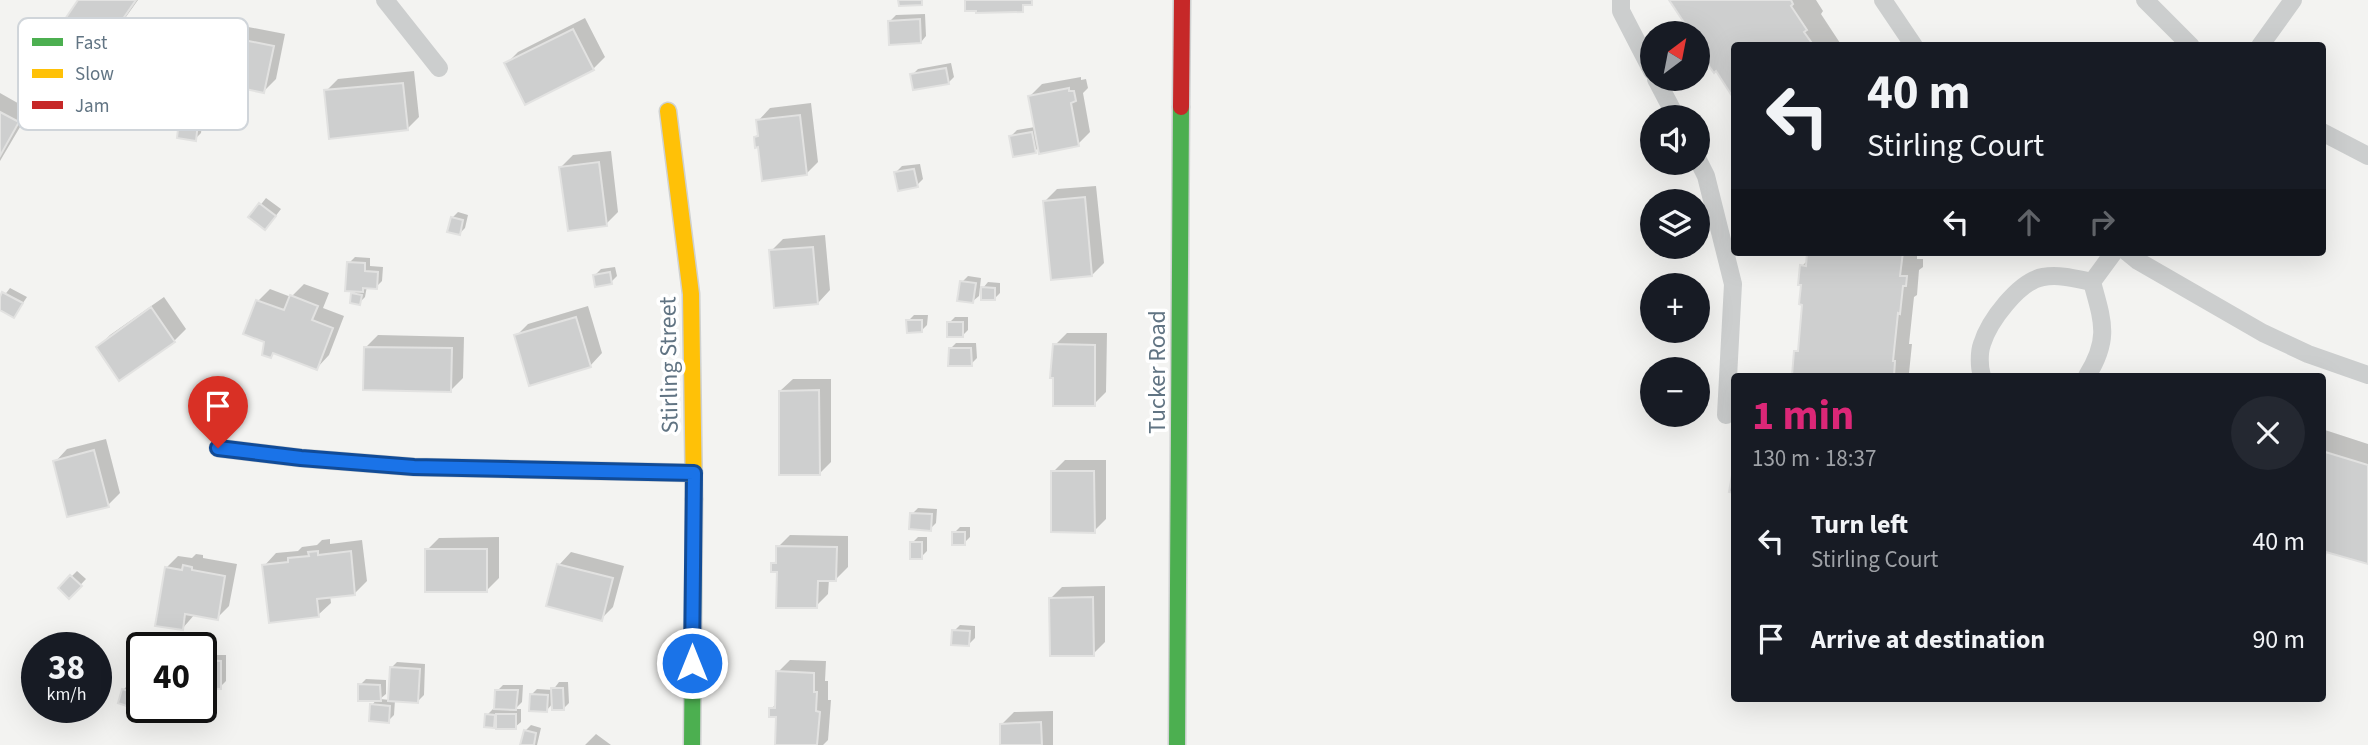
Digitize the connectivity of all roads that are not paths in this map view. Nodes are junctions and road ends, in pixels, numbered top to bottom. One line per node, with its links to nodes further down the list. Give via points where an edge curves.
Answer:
1 (385, 0): 11 (lane)
2 (1182, 0): 26 (street, Tucker Road)
3 (1621, 0): 10 (lane, via 1621,11)
4 (1883, 0): 7 (lane)
5 (2145, 0): 8 (lane)
6 (2293, 0): 9 (lane)
7 (1911, 42)
8 (2187, 42)
9 (2263, 42)
10 (1640, 48)
11 (439, 68)
12 (668, 111): 24 (street, Stirling Street, via 691,294)
13 (2326, 134): 14 (lane)
14 (2368, 156)
15 (1706, 175): 22 (lane, via 1733,284)
16 (2111, 256): 18 (lane)
17 (2132, 256): 21 (lane, via 2263,333)
18 (2092, 282): 19 (lane, via 2041,277 2020,290 1996,316 1981,345); 20 (lane, via 2104,340)
19 (1982, 373)
20 (2088, 373)
21 (2368, 375)
22 (1726, 415)
23 (218, 448): 24 (street, via 414,467)
24 (694, 473): 25 (street, Stirling Street)
25 (692, 745)
26 (1177, 745)

